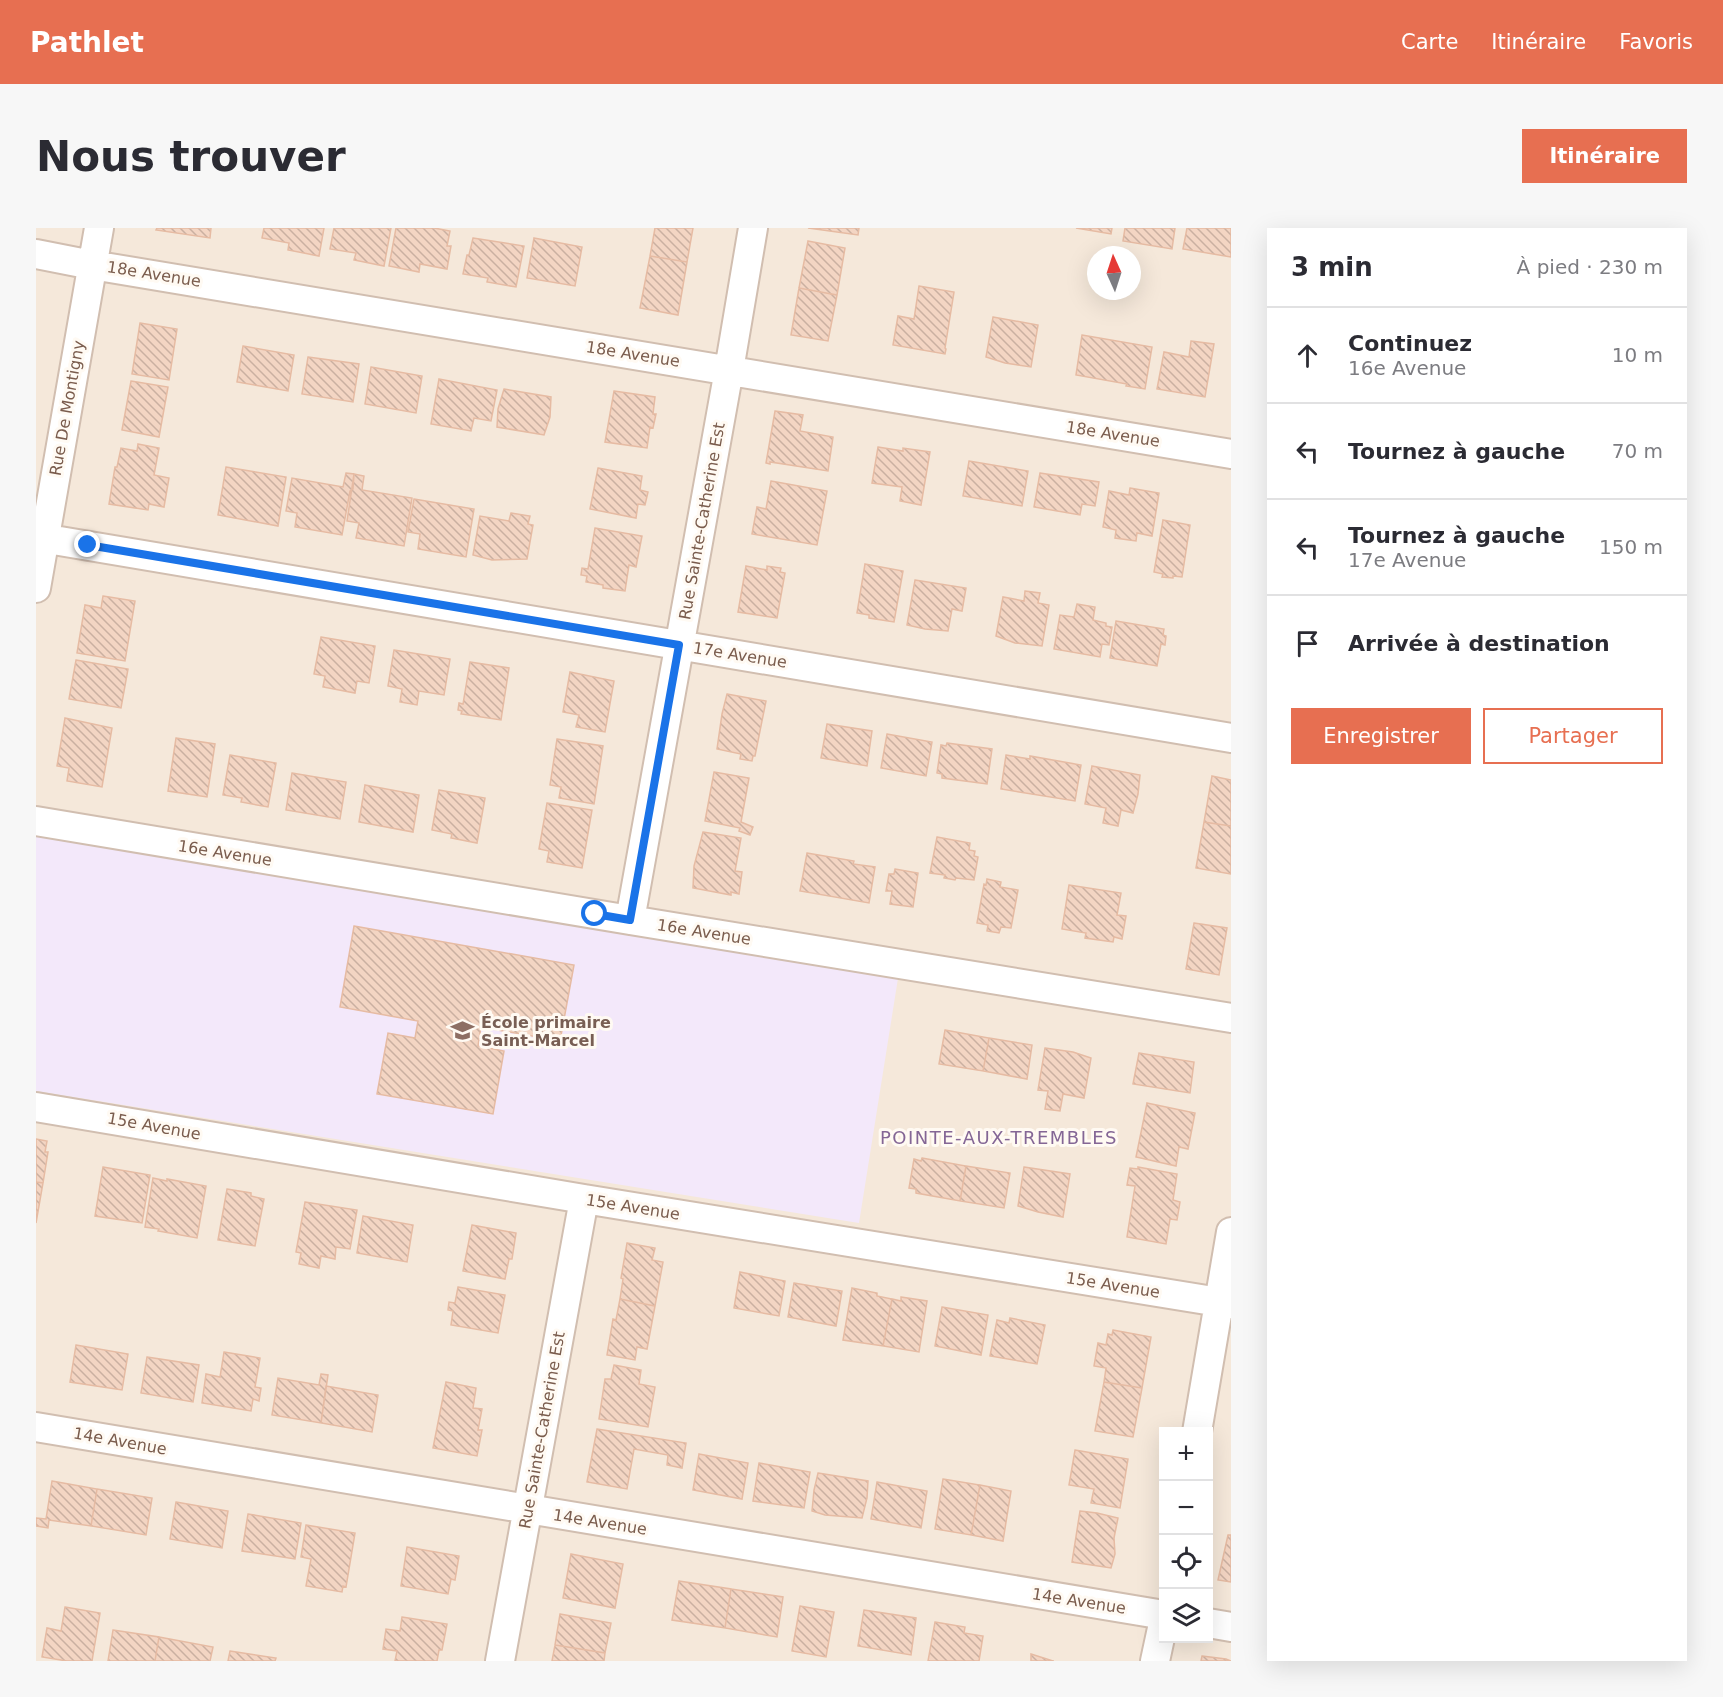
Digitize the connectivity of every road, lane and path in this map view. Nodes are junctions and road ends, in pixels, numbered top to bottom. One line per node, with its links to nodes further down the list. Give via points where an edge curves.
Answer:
1 (99, 228): 4 (street, Rue De Montigny)
2 (753, 228): 5 (street, Rue Sainte-Catherine Est)
3 (36, 254): 4 (street, 18e Avenue)
4 (92, 265): 5 (street, 18e Avenue); 7 (street, Rue De Montigny)
5 (729, 370): 6 (street, 18e Avenue); 9 (street, Rue Sainte-Catherine Est)
6 (1231, 454)
7 (40, 538): 8 (street, Rue De Montigny); 9 (street, 17e Avenue)
8 (36, 588)
9 (679, 645): 10 (street, 17e Avenue); 12 (street, Rue Sainte-Catherine Est)
10 (1231, 738)
11 (36, 821): 12 (street, 16e Avenue)
12 (630, 920): 13 (street, 16e Avenue)
13 (1231, 1018)
14 (36, 1107): 15 (street, 15e Avenue)
15 (584, 1199): 17 (street, 15e Avenue); 20 (street, Rue Sainte-Catherine Est)
16 (1231, 1232): 17 (street)
17 (1225, 1304): 19 (street)
18 (36, 1427): 20 (street, 14e Avenue)
19 (1198, 1427)
20 (528, 1510): 21 (street, 14e Avenue); 25 (street, Rue Sainte-Catherine Est)
21 (1159, 1616)
22 (1213, 1624): 23 (street)
23 (1231, 1627)
24 (1159, 1641): 26 (street)
25 (500, 1661)
26 (1155, 1661)

